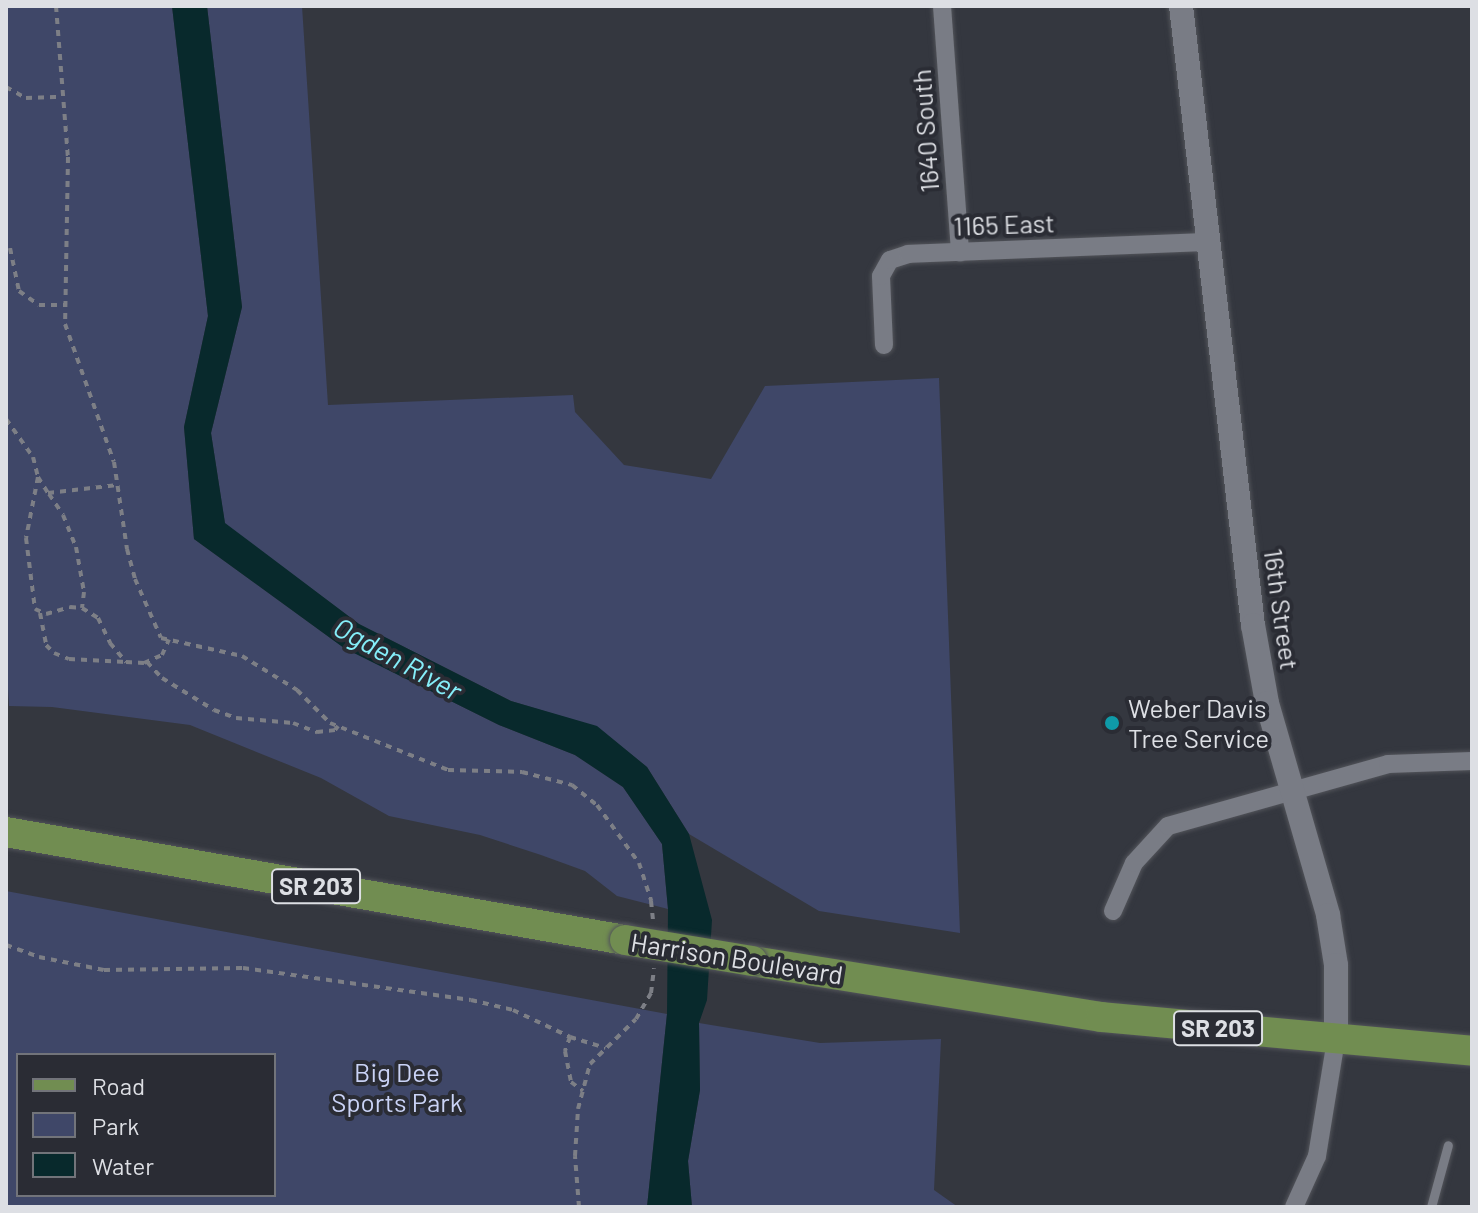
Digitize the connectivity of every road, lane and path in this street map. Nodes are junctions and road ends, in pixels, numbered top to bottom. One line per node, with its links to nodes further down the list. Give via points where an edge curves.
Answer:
1 (56, 6): 5 (path)
2 (942, 6): 8 (street, 1640 South)
3 (1181, 6): 6 (street, 16th Street)
4 (6, 87): 5 (path, via 26,98)
5 (62, 97): 9 (path, via 68,157)
6 (1209, 242): 8 (street, 1165 East); 22 (street, 16th Street, via 1253,625 1267,703)
7 (10, 248): 9 (path, via 19,291 39,305)
8 (960, 252): 10 (street, 1165 East, via 908,254 883,266)
9 (64, 305): 13 (path, via 65,324)
10 (884, 345)
11 (6, 419): 12 (path, via 33,457)
12 (38, 477): 14 (path); 16 (path, via 26,538 32,598)
13 (118, 485): 14 (path); 17 (path, via 135,579 161,638)
14 (48, 493): 15 (path, via 76,547)
15 (82, 608): 16 (path); 18 (path, via 98,618)
16 (40, 613): 18 (path, via 46,645 54,653 69,659)
17 (169, 639): 19 (path, via 162,655); 20 (path, via 242,656 297,690)
18 (126, 662): 19 (path)
19 (147, 662): 20 (path, via 162,678 236,718 293,723 317,732)
20 (338, 726): 25 (path, via 448,770 522,772 572,785 605,814 639,863 651,901)
21 (1472, 761): 22 (street, via 1388,764)
22 (1293, 789): 24 (street, via 1168,826 1134,863); 29 (street, 16th Street, via 1328,915 1336,965)
23 (6, 832): 25 (main road, Harrison Boulevard / SR 203)
24 (1113, 911)
25 (639, 935): 29 (main road, Harrison Boulevard / SR 203, bridge, via 752,961 1055,1011)
26 (6, 945): 28 (path, via 104,970 243,968 471,1000 513,1010)
27 (655, 960): 30 (path, via 651,993 636,1019)
28 (570, 1037): 30 (path); 32 (path, via 565,1051 571,1082)
29 (1336, 1040): 31 (main road, Harrison Boulevard / SR 203); 35 (street, 16th Street, via 1317,1156)
30 (606, 1049): 32 (path, via 590,1064)
31 (1472, 1051)
32 (583, 1091): 34 (path, via 575,1156)
33 (1448, 1145): 36 (lane)
34 (579, 1207)
35 (1294, 1207)
36 (1431, 1207)

